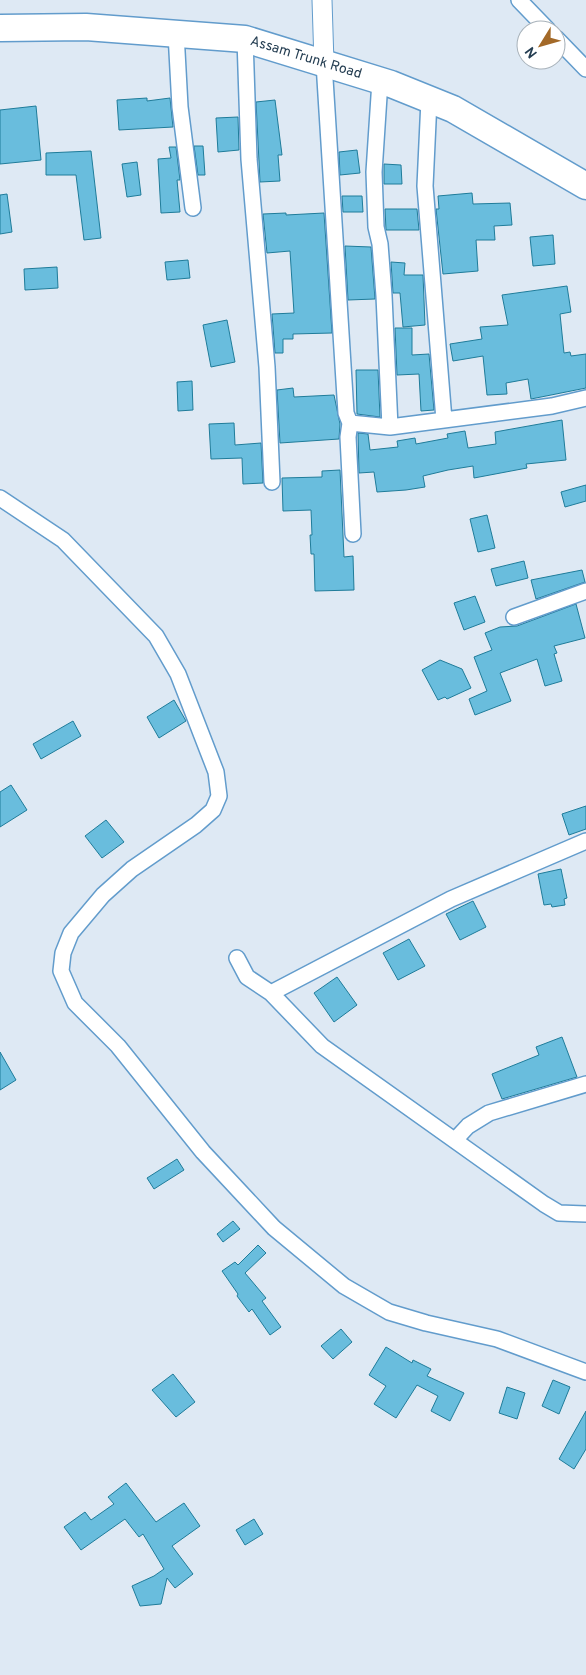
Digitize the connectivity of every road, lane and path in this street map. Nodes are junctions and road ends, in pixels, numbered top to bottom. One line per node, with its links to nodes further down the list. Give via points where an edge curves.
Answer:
1 (322, 0): 8 (street)
2 (519, 0): 3 (street)
3 (538, 20)
4 (0, 28): 5 (highway, Assam Trunk Road, via 86,27)
5 (176, 33): 6 (highway, Assam Trunk Road); 13 (street, via 180,107)
6 (245, 38): 8 (highway, Assam Trunk Road); 18 (street, via 249,159 267,367)
7 (566, 48): 9 (street)
8 (324, 64): 10 (highway, Assam Trunk Road); 16 (street, via 346,413)
9 (586, 69)
10 (380, 81): 11 (highway, Assam Trunk Road); 17 (street, via 374,172)
11 (429, 100): 12 (highway, Assam Trunk Road, via 453,109); 15 (street, via 425,186)
12 (586, 186)
13 (193, 208)
14 (586, 398): 15 (street, via 552,406)
15 (444, 420): 17 (street)
16 (350, 423): 17 (street); 20 (street)
17 (390, 427)
18 (272, 482)
19 (0, 498): 29 (street, via 63,540 156,636 178,674 216,772 219,796 213,810 132,869 103,895 71,933 62,953 61,971 76,1003 118,1046 203,1152 274,1228 344,1286 390,1312 497,1339)
20 (353, 534)
21 (586, 592): 22 (street)
22 (514, 617)
23 (586, 841): 25 (street, via 451,899)
24 (237, 958): 25 (street, via 247,977)
25 (271, 993): 27 (street, via 322,1046)
26 (586, 1084): 27 (street, via 489,1113 468,1126)
27 (455, 1140): 28 (street, via 559,1212)
28 (586, 1214)
29 (586, 1372)

